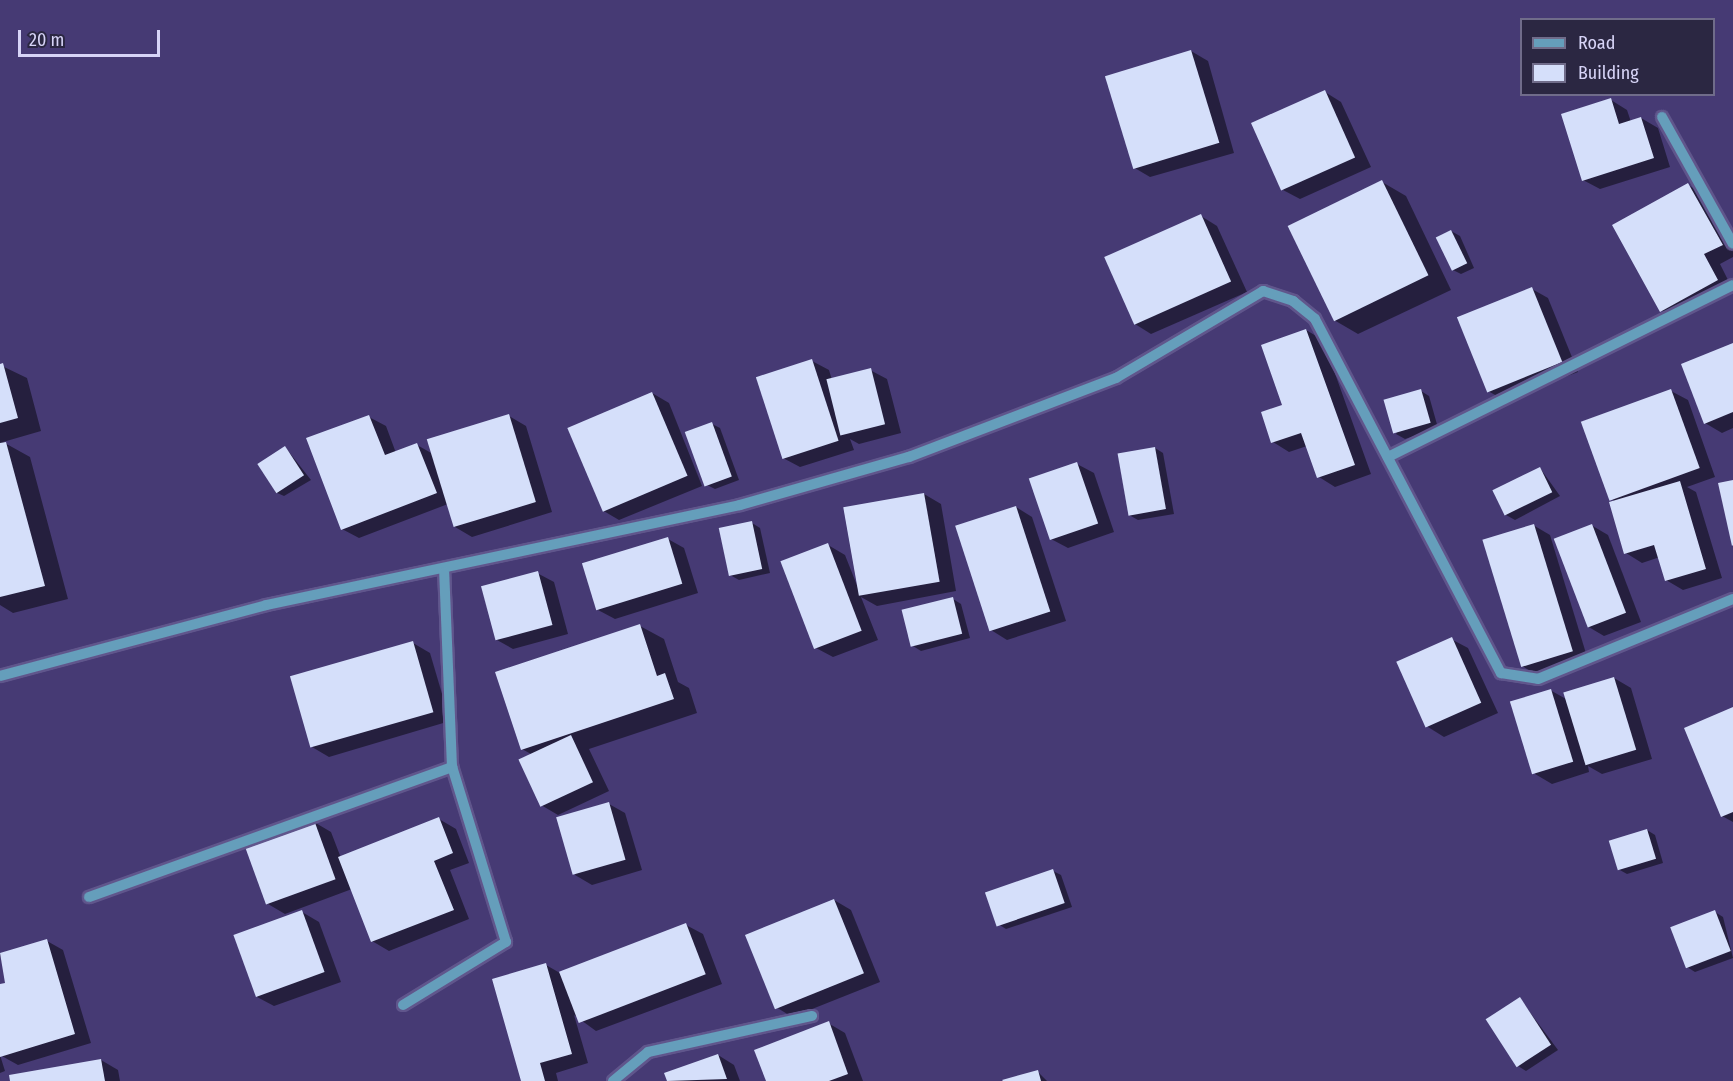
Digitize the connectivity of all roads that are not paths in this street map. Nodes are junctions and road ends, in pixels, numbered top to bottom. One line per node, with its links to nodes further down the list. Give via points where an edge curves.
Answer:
1 (1662, 117): 2 (street)
2 (1733, 244)
3 (1733, 285): 4 (street)
4 (1388, 457): 5 (street, via 1314,319 1293,301 1263,291 1116,378 909,457 741,505); 6 (street, via 1501,673 1538,679)
5 (444, 572): 7 (street, via 266,605); 8 (street)
6 (1733, 599)
7 (0, 676)
8 (452, 767): 9 (street); 10 (street, via 506,942)
9 (89, 897)
10 (403, 1005)
11 (812, 1016): 12 (street, via 648,1052)
12 (614, 1081)

